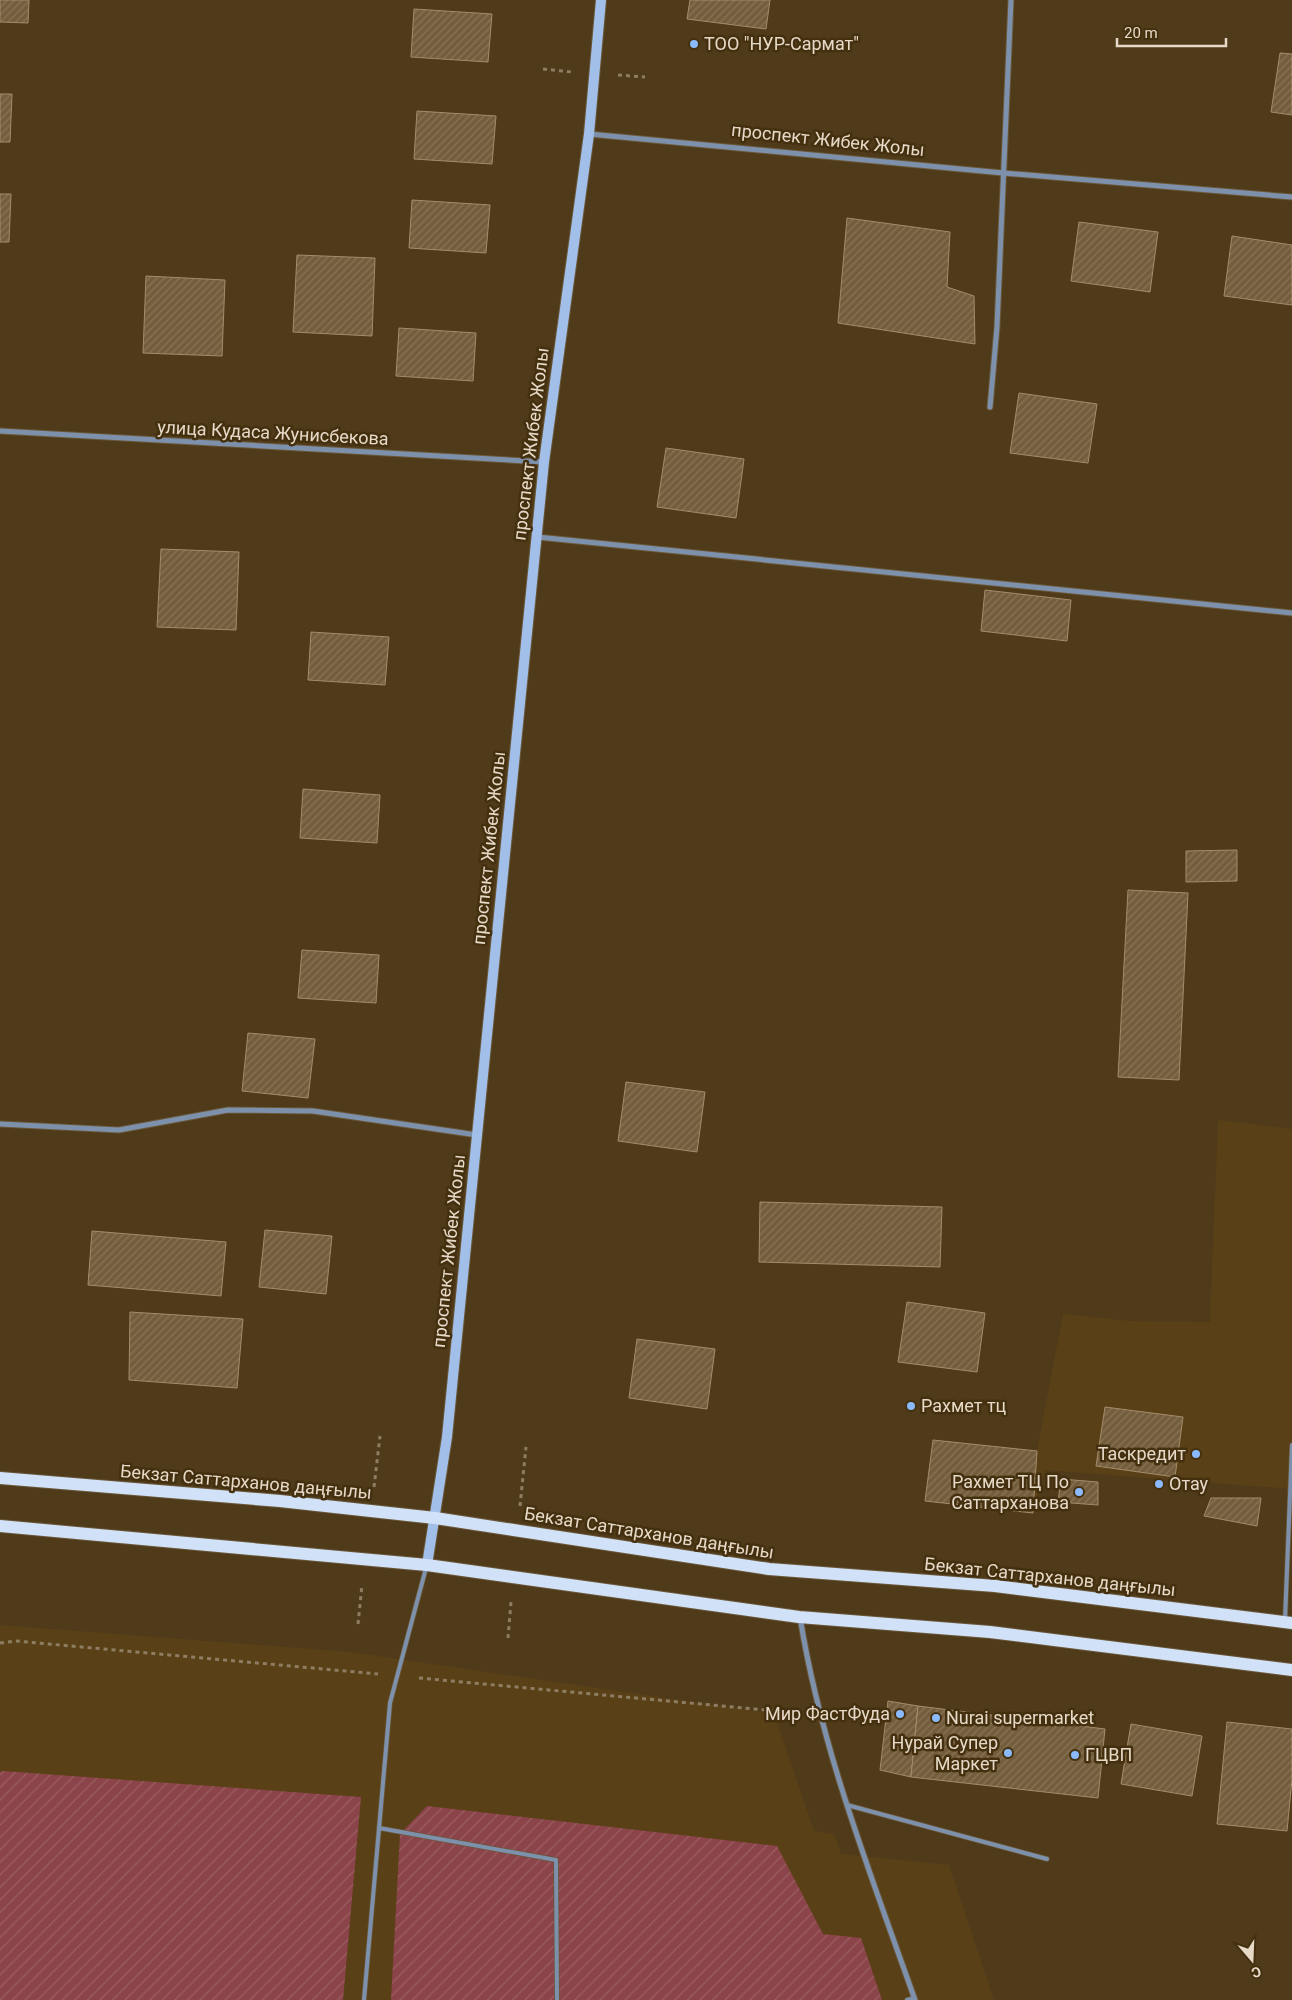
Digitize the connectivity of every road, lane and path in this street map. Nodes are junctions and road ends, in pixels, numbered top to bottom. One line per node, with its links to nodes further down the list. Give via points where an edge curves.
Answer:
1 (601, 0): 3 (main road, проспект Жибек Жолы)
2 (1011, 0): 4 (street)
3 (589, 134): 4 (street, проспект Жибек Жолы); 8 (main road, проспект Жибек Жолы)
4 (1003, 173): 5 (street, проспект Жибек Жолы); 6 (street)
5 (1292, 197)
6 (990, 407)
7 (0, 431): 8 (street, улица Кудаса Жунисбекова)
8 (544, 462): 9 (main road, проспект Жибек Жолы)
9 (536, 537): 10 (street); 12 (main road, проспект Жибек Жолы)
10 (1292, 613)
11 (0, 1124): 12 (street, via 119,1130 228,1110 313,1111)
12 (477, 1135): 15 (main road, проспект Жибек Жолы, via 447,1437)
13 (1292, 1445): 19 (lane)
14 (0, 1478): 15 (main road, Бекзат Саттарханов даңғылы, via 280,1501)
15 (435, 1518): 17 (main road, проспект Жибек Жолы); 19 (main road, Бекзат Саттарханов даңғылы, via 769,1569 995,1586)
16 (0, 1526): 17 (main road)
17 (427, 1566): 18 (main road); 22 (lane, via 390,1703)
18 (800, 1617): 20 (main road, via 990,1632); 21 (street, via 807,1662)
19 (1288, 1622)
20 (1292, 1670)
21 (847, 1805): 23 (lane); 24 (street)
22 (379, 1828): 25 (lane); 26 (lane, via 556,1860)
23 (1047, 1859)
24 (914, 1999): 27 (lane)
25 (364, 2000)
26 (557, 2000)
27 (907, 2000)

